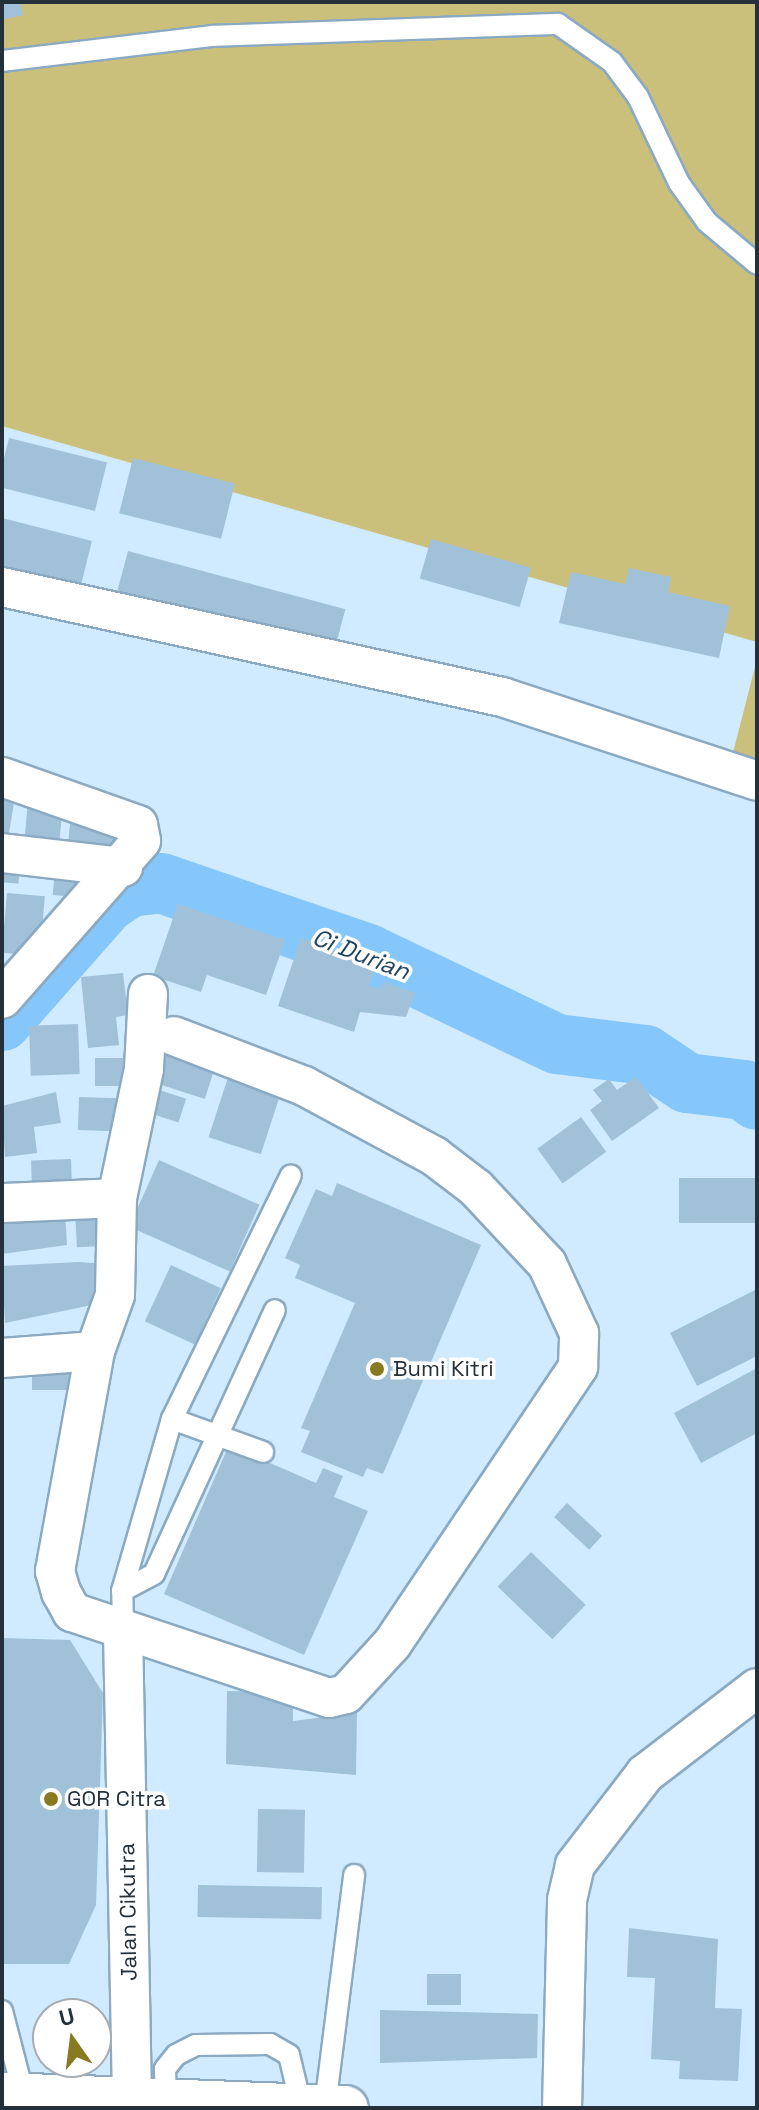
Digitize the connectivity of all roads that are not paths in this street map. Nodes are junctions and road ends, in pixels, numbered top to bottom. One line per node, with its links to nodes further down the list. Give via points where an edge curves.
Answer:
1 (2, 61): 2 (lane, via 212,36 558,24 612,62 638,97 679,183 707,222)
2 (757, 264)
3 (2, 587): 5 (street, via 502,697)
4 (2, 777): 7 (street, via 138,825 141,841)
5 (757, 781)
6 (2, 853): 7 (street)
7 (123, 867): 9 (street)
8 (148, 994): 12 (street, via 144,1069)
9 (2, 999)
10 (174, 1036): 21 (street, via 304,1086 434,1156 476,1188 547,1264 571,1304 578,1367 392,1644 346,1694 329,1698)
11 (291, 1175): 17 (lane)
12 (117, 1198): 13 (street); 15 (street, via 115,1295)
13 (2, 1203)
14 (275, 1310): 18 (lane)
15 (95, 1351): 16 (street); 21 (street, via 55,1571 72,1612)
16 (2, 1358)
17 (172, 1419): 18 (lane); 20 (lane)
18 (214, 1433): 19 (lane); 20 (lane, via 154,1574)
19 (263, 1452)
20 (122, 1591): 21 (lane)
21 (123, 1630): 26 (street, Jalan Cikutra)
22 (757, 1688): 29 (street, via 645,1774 575,1865 567,1900)
23 (354, 1875): 28 (lane)
24 (2, 2011): 25 (lane)
25 (13, 2096): 26 (main road)
26 (149, 2098): 27 (main road); 28 (lane, via 176,2055 196,2045 270,2044 289,2055)
27 (218, 2105): 28 (main road)
28 (304, 2106)
29 (562, 2108)

